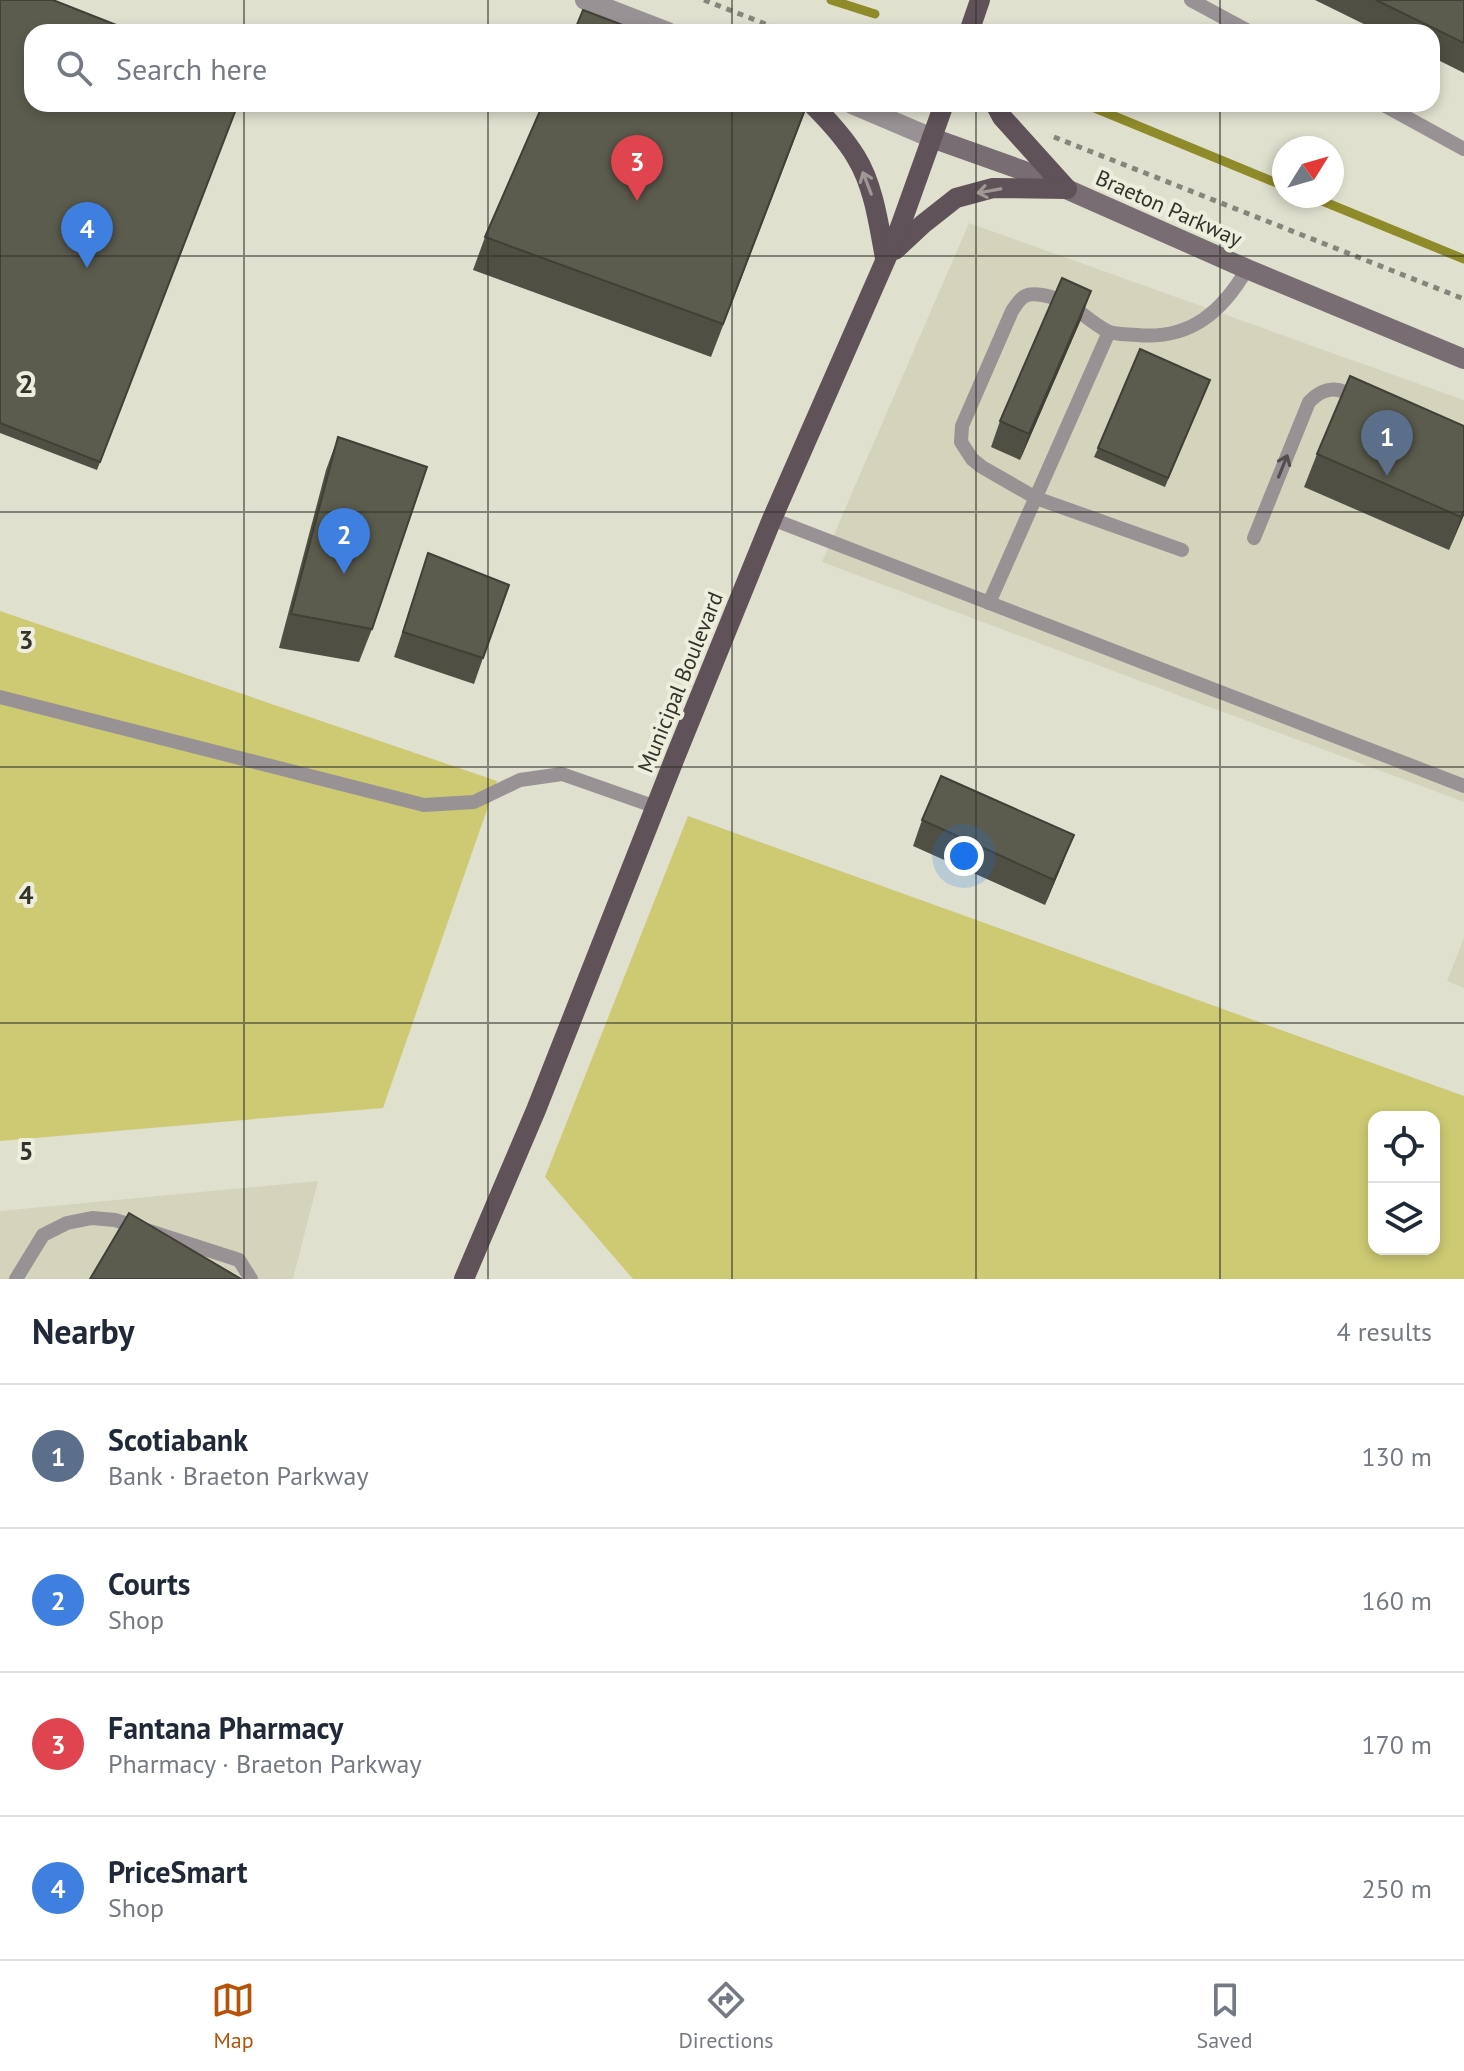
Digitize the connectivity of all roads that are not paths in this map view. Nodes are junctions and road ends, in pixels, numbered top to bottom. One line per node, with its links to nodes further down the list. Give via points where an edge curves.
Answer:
1 (585, 0): 3 (street)
2 (1191, 0): 4 (lane)
3 (647, 24)
4 (1235, 24)
5 (820, 112): 13 (main road, one-way to 5, via 874,202 857,158)
6 (871, 112): 10 (street, Braeton Parkway)
7 (941, 112): 10 (main road, Municipal Boulevard)
8 (999, 112): 12 (main road)
9 (1397, 112): 11 (lane)
10 (932, 138): 12 (main road, Braeton Parkway); 13 (main road, Municipal Boulevard)
11 (1464, 149)
12 (1067, 189): 13 (main road, one-way to 13, via 993,188 956,198); 14 (main road, Braeton Parkway)
13 (885, 258): 19 (main road, Municipal Boulevard)
14 (1247, 269): 15 (lane, via 1214,313 1190,328 1155,337); 16 (main road, Braeton Parkway)
15 (1109, 332): 18 (lane); 18 (lane, via 1070,303 1050,297 1031,293 1012,311 962,426 961,442 982,467)
16 (1464, 359)
17 (1368, 402): 20 (lane, one-way to 17, via 1309,402 1334,389)
18 (1036, 498): 21 (lane); 22 (lane)
19 (772, 519): 22 (lane); 25 (main road, Municipal Boulevard)
20 (1254, 538)
21 (1182, 550)
22 (989, 603): 24 (lane)
23 (0, 697): 25 (lane, via 424,805 474,802 520,780 562,774)
24 (1464, 786)
25 (656, 807): 28 (main road, Municipal Boulevard)
26 (16, 1279): 27 (lane, via 43,1235 92,1218 115,1220 239,1260)
27 (251, 1279)
28 (464, 1279)

